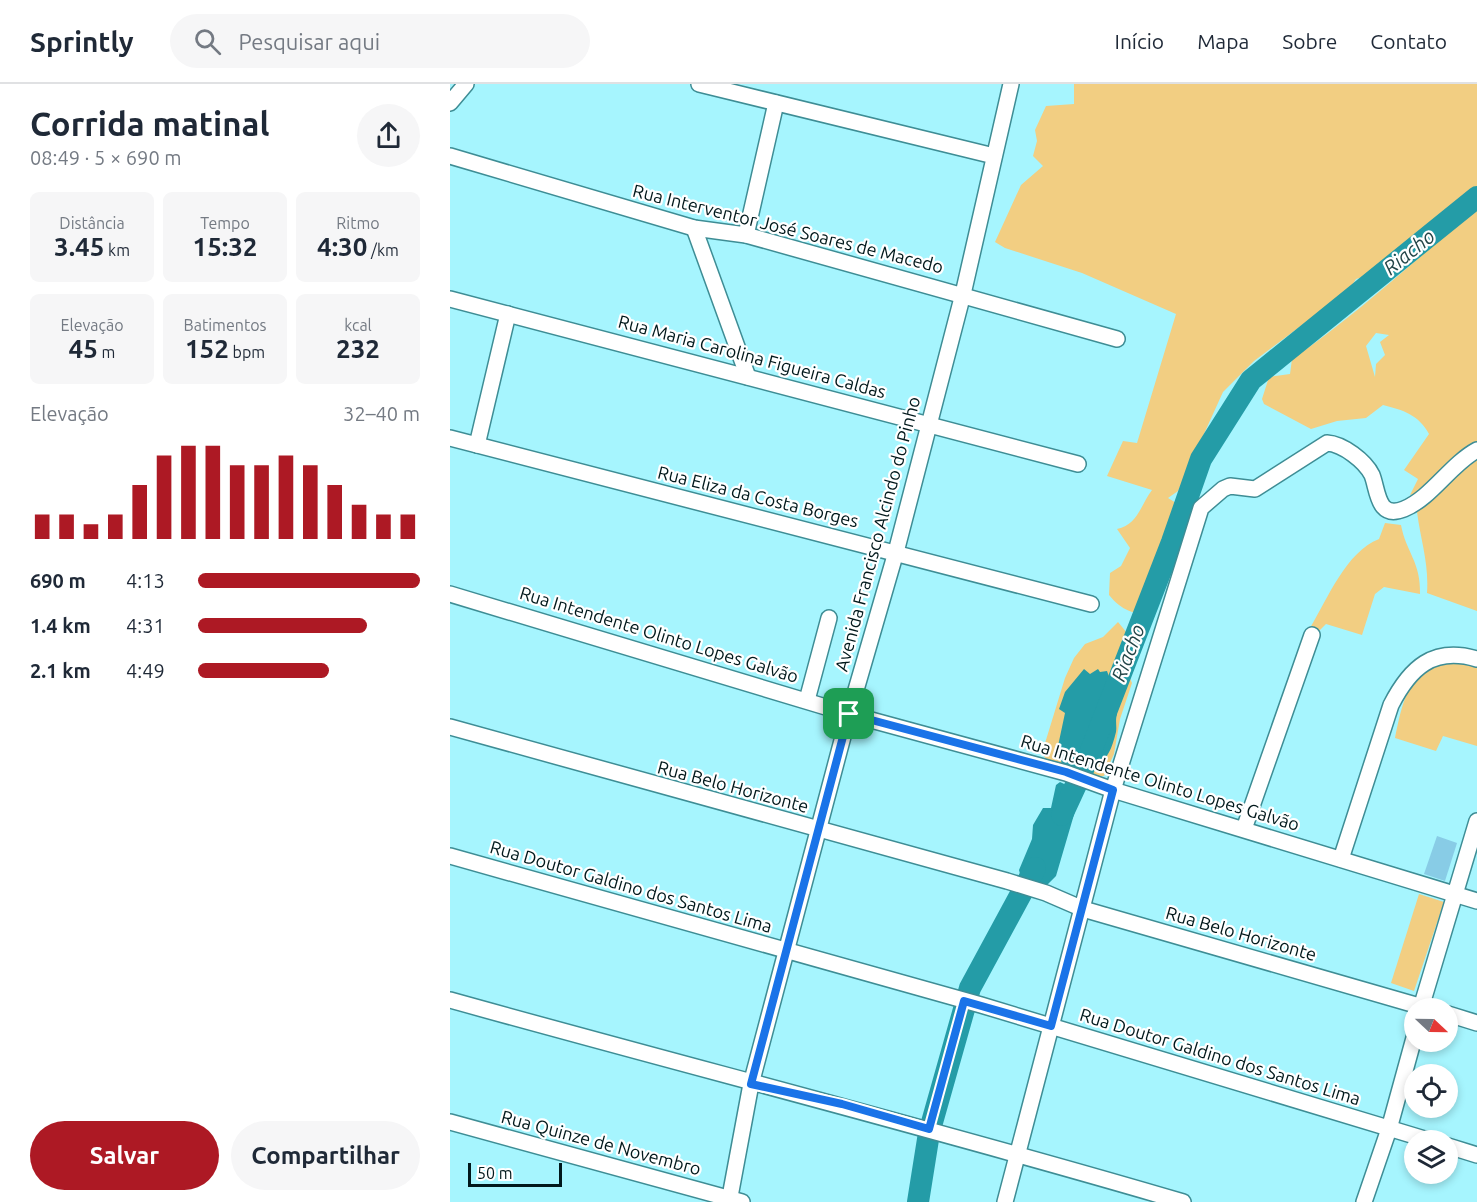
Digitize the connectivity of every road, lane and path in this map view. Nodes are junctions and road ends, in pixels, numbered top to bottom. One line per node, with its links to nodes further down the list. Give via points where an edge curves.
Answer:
1 (466, 84): 4 (street)
2 (699, 84): 5 (street)
3 (1011, 84): 7 (street, Avenida Francisco Alcindo do Pinho)
4 (450, 103)
5 (776, 103): 7 (street); 9 (street)
6 (450, 156): 8 (street, Rua Interventor José Soares de Macedo)
7 (994, 156): 10 (street, Avenida Francisco Alcindo do Pinho)
8 (694, 228): 9 (street, Rua Interventor José Soares de Macedo); 14 (street)
9 (746, 236): 10 (street, Rua Interventor José Soares de Macedo)
10 (963, 294): 13 (street, Rua Interventor José Soares de Macedo); 15 (street, Avenida Francisco Alcindo do Pinho)
11 (450, 299): 12 (street, Rua Maria Carolina Figueira Caldas)
12 (508, 314): 14 (street, Rua Maria Carolina Figueira Caldas); 17 (street)
13 (1117, 339)
14 (748, 377): 15 (street, Rua Maria Carolina Figueira Caldas)
15 (929, 423): 19 (street, Rua Maria Carolina Figueira Caldas); 20 (street, Avenida Francisco Alcindo do Pinho)
16 (450, 438): 17 (street, Rua Eliza da Costa Borges)
17 (477, 445): 20 (street, Rua Eliza da Costa Borges)
18 (1477, 450): 29 (street, via 1398,510 1391,510 1377,499 1373,477 1366,467 1339,446 1327,443 1255,489 1230,486 1201,508)
19 (1078, 464)
20 (896, 552): 22 (street, Rua Eliza da Costa Borges); 27 (street, Avenida Francisco Alcindo do Pinho)
21 (450, 594): 26 (street, Rua Intendente Olinto Lopes Galvão)
22 (1091, 604)
23 (829, 618): 26 (street)
24 (1312, 635): 31 (street)
25 (1477, 659): 34 (street, via 1439,657 1424,663 1401,685)
26 (807, 700): 27 (street, Rua Intendente Olinto Lopes Galvão)
27 (849, 714): 29 (street, Rua Intendente Olinto Lopes Galvão, via 1066,772); 32 (street, Avenida Francisco Alcindo do Pinho)
28 (450, 727): 32 (street, Rua Belo Horizonte)
29 (1113, 790): 31 (street, Rua Intendente Olinto Lopes Galvão); 37 (street)
30 (1477, 821): 35 (street)
31 (1244, 830): 34 (street, Rua Intendente Olinto Lopes Galvão)
32 (818, 831): 37 (street, Rua Belo Horizonte, via 1007,881); 38 (street, Avenida Francisco Alcindo do Pinho)
33 (450, 856): 38 (street, Rua Doutor Galdino dos Santos Lima)
34 (1341, 859): 35 (street, Rua Intendente Olinto Lopes Galvão)
35 (1456, 894): 36 (street, Rua Intendente Olinto Lopes Galvão); 39 (street)
36 (1477, 902)
37 (1083, 909): 42 (street, Rua Belo Horizonte); 45 (street)
38 (788, 952): 41 (street, Rua Doutor Galdino dos Santos Lima); 47 (street, Avenida Francisco Alcindo do Pinho)
39 (1427, 998)
40 (450, 1000): 47 (street)
41 (960, 1000): 45 (street, Rua Doutor Galdino dos Santos Lima); 49 (path)
42 (1404, 1002)
43 (1458, 1017): 44 (street)
44 (1477, 1023)
45 (1051, 1026): 50 (street, Rua Doutor Galdino dos Santos Lima); 53 (street)
46 (1410, 1052): 50 (street)
47 (751, 1084): 49 (street); 55 (street, Avenida Francisco Alcindo do Pinho)
48 (450, 1122): 55 (street, Rua Quinze de Novembro)
49 (929, 1129): 53 (street)
50 (1389, 1129): 51 (street, Rua Doutor Galdino dos Santos Lima); 58 (street)
51 (1404, 1133)
52 (1458, 1149): 54 (street)
53 (1018, 1153): 56 (street); 57 (street)
54 (1477, 1155)
55 (733, 1201)
56 (1005, 1202)
57 (1183, 1202)
58 (1364, 1202)

